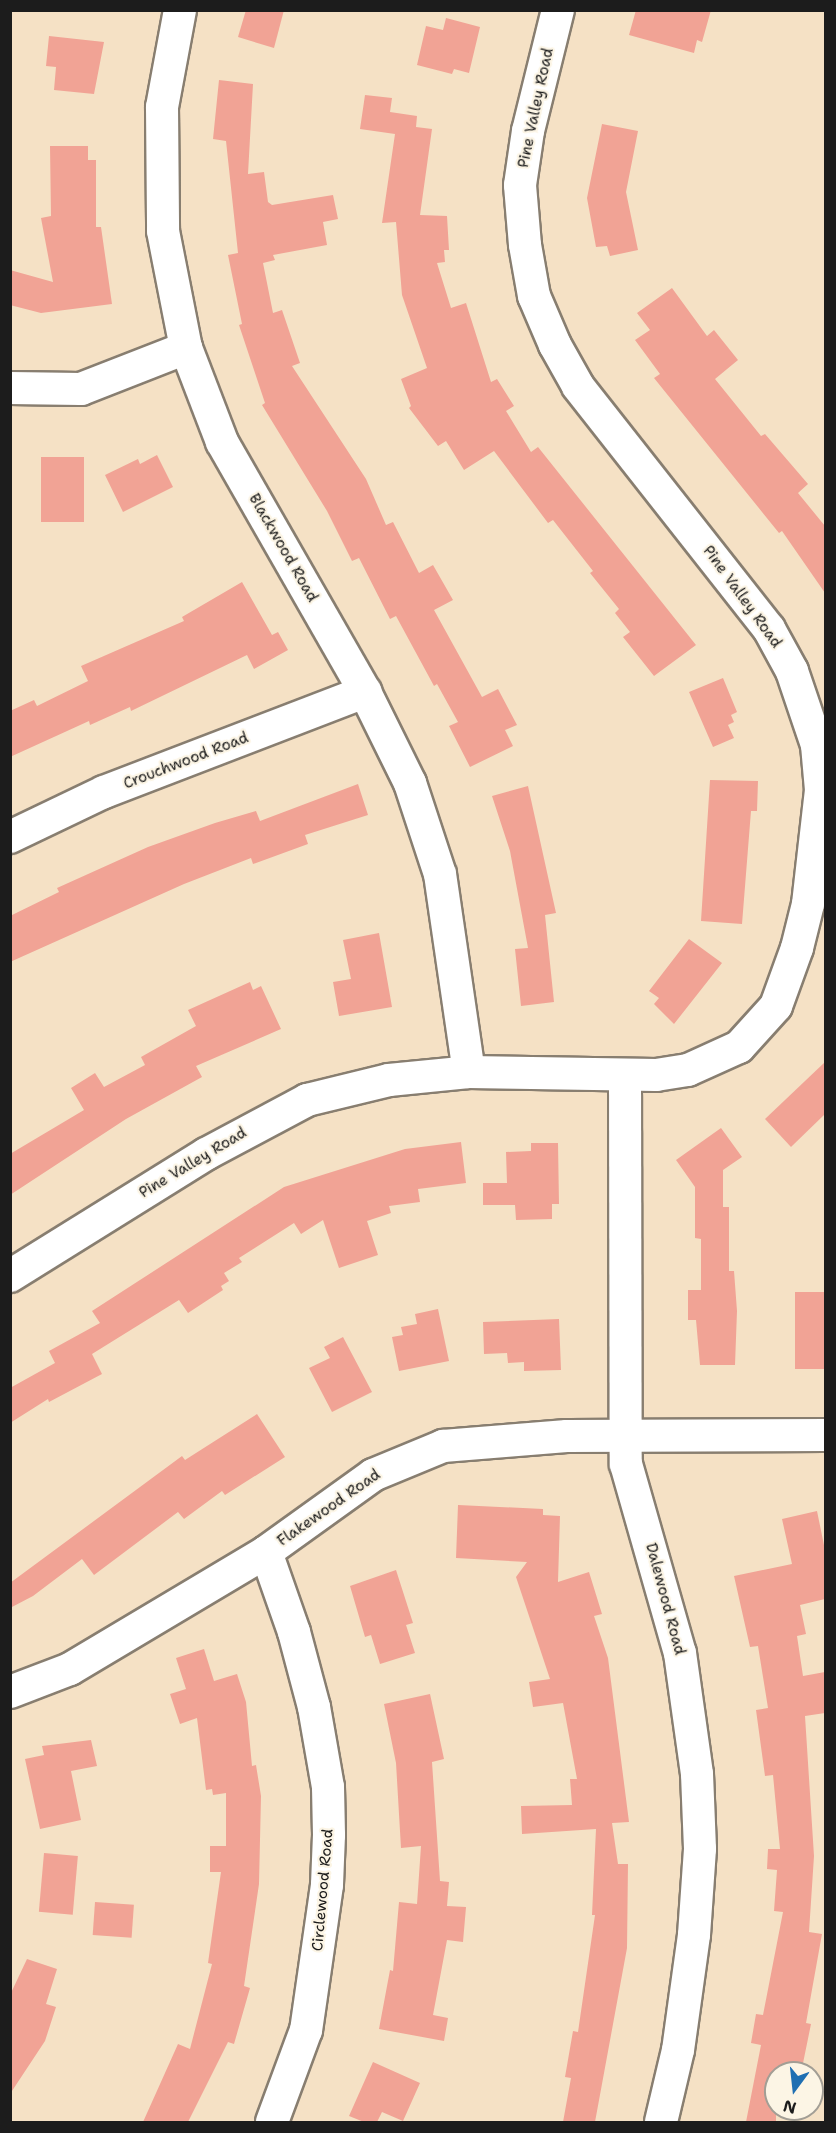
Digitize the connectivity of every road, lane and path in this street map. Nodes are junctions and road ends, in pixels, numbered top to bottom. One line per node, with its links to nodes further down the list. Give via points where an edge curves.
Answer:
1 (180, 10): 3 (street, Blackwood Road, via 162,107 163,231)
2 (558, 10): 8 (street, Pine Valley Road, via 528,131 520,185 534,296 578,386 769,629 808,711 817,746 821,790 808,904 776,1006 739,1047 709,1063 672,1073)
3 (186, 348): 4 (street, via 81,389); 5 (street, Blackwood Road, via 222,442)
4 (10, 388)
5 (365, 692): 6 (street, Crouchwood Road, via 105,792); 7 (street, Blackwood Road, via 410,783 440,874)
6 (10, 837)
7 (469, 1072): 8 (street, Pine Valley Road); 9 (street, Pine Valley Road, via 343,1089 280,1112)
8 (625, 1075): 10 (street, Dalewood Road)
9 (10, 1276)
10 (625, 1435): 11 (street, Flakewood Road); 12 (street, Flakewood Road, via 492,1439 433,1449 373,1475); 15 (street, Dalewood Road, via 626,1464 680,1653 697,1774 699,1849 694,1935 678,2050)
11 (825, 1435)
12 (266, 1552): 13 (street, Flakewood Road, via 70,1669); 14 (street, Circlewood Road, via 294,1632 314,1707 328,1787 329,1835 327,1885 306,2030)
13 (10, 1692)
14 (272, 2122)
15 (661, 2122)

